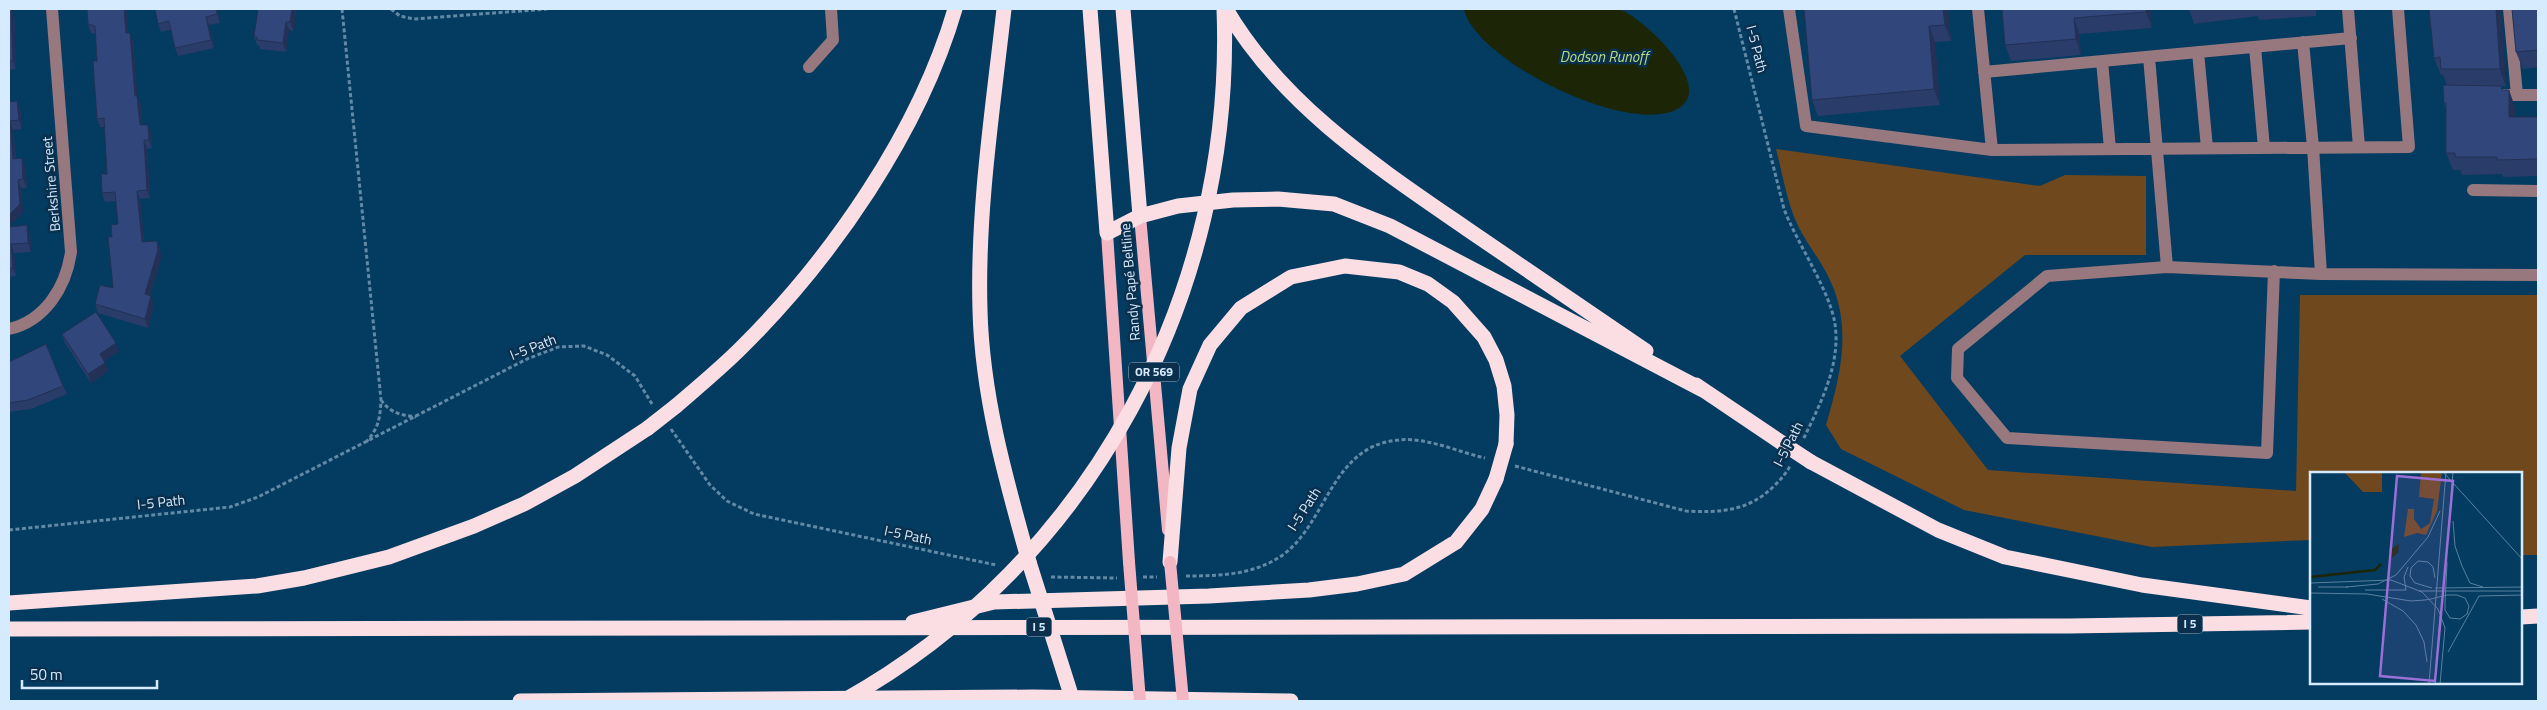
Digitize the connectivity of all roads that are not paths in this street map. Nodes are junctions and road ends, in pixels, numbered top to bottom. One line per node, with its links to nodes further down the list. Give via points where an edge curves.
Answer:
1 (52, 9): 39 (street, Berkshire Street, via 70,258 58,291 44,310 26,323)
2 (831, 9): 19 (street, via 833,40)
3 (955, 9): 42 (highway, bridge, via 914,113 849,219 817,263 761,328 676,406 575,476 524,504 441,539 389,557 304,578 257,586)
4 (1004, 9): 49 (highway, bridge, via 984,194 980,312 997,438 1029,562)
5 (1090, 9): 34 (highway, Randy Papé Beltline / OR 569)
6 (1123, 9): 33 (highway, Randy Papé Beltline / OR 569)
7 (1225, 9): 40 (highway, via 1241,34 1291,93 1370,162); 48 (highway, bridge, via 1223,106 1207,211 1177,310 1126,419 1068,505 1007,575 977,604 907,660)
8 (1789, 9): 30 (street, via 1806,126)
9 (1978, 9): 20 (street)
10 (2348, 9): 13 (street)
11 (2398, 9): 25 (street, via 2409,147)
12 (2510, 9): 22 (street)
13 (2350, 38): 14 (street); 25 (street)
14 (2303, 42): 15 (street); 24 (street)
15 (2255, 47): 16 (street); 27 (street)
16 (2198, 52): 17 (street); 26 (street)
17 (2149, 57): 18 (street); 29 (street)
18 (2102, 61): 20 (street); 28 (street)
19 (809, 67)
20 (1984, 72): 30 (street)
21 (2480, 94): 22 (street)
22 (2517, 95): 23 (street)
23 (2538, 95)
24 (2314, 147): 25 (street); 27 (street); 37 (street)
25 (2360, 147)
26 (2207, 148): 27 (street); 29 (street)
27 (2264, 148)
28 (2110, 149): 29 (street); 30 (street)
29 (2156, 149): 35 (street)
30 (1992, 150)
31 (2473, 190): 32 (street)
32 (2538, 191)
33 (1140, 216): 34 (highway); 40 (highway, via 1178,206 1232,200 1278,199 1334,204 1390,226); 41 (main road, Randy Papé Beltline / OR 569)
34 (1107, 233): 50 (main road, Randy Papé Beltline / OR 569, bridge)
35 (2167, 267): 36 (street); 36 (street, via 2047,276 1958,349 1957,378 2007,438 2267,453)
36 (2274, 272): 37 (street)
37 (2322, 274): 38 (street)
38 (2538, 275)
39 (9, 329)
40 (1703, 390): 43 (highway, bridge, via 1811,462 1938,530 2005,557 2142,585)
41 (1170, 562): 45 (highway, bridge, via 1179,448 1190,389 1210,345 1241,308 1291,276 1345,266 1399,272 1428,284 1453,302 1484,337 1504,386 1507,415 1506,444 1496,479 1482,509 1456,542 1404,574 1309,590 994,602); 51 (main road, Randy Papé Beltline / OR 569, bridge)
42 (9, 603)
43 (2310, 608)
44 (2310, 622): 45 (highway, I 5, via 2039,626)
45 (888, 628): 46 (highway, I 5)
46 (9, 629)
47 (520, 701): 52 (highway, via 1033,697)
48 (843, 701)
49 (1073, 701)
50 (1140, 701)
51 (1182, 701)
52 (1291, 701)

